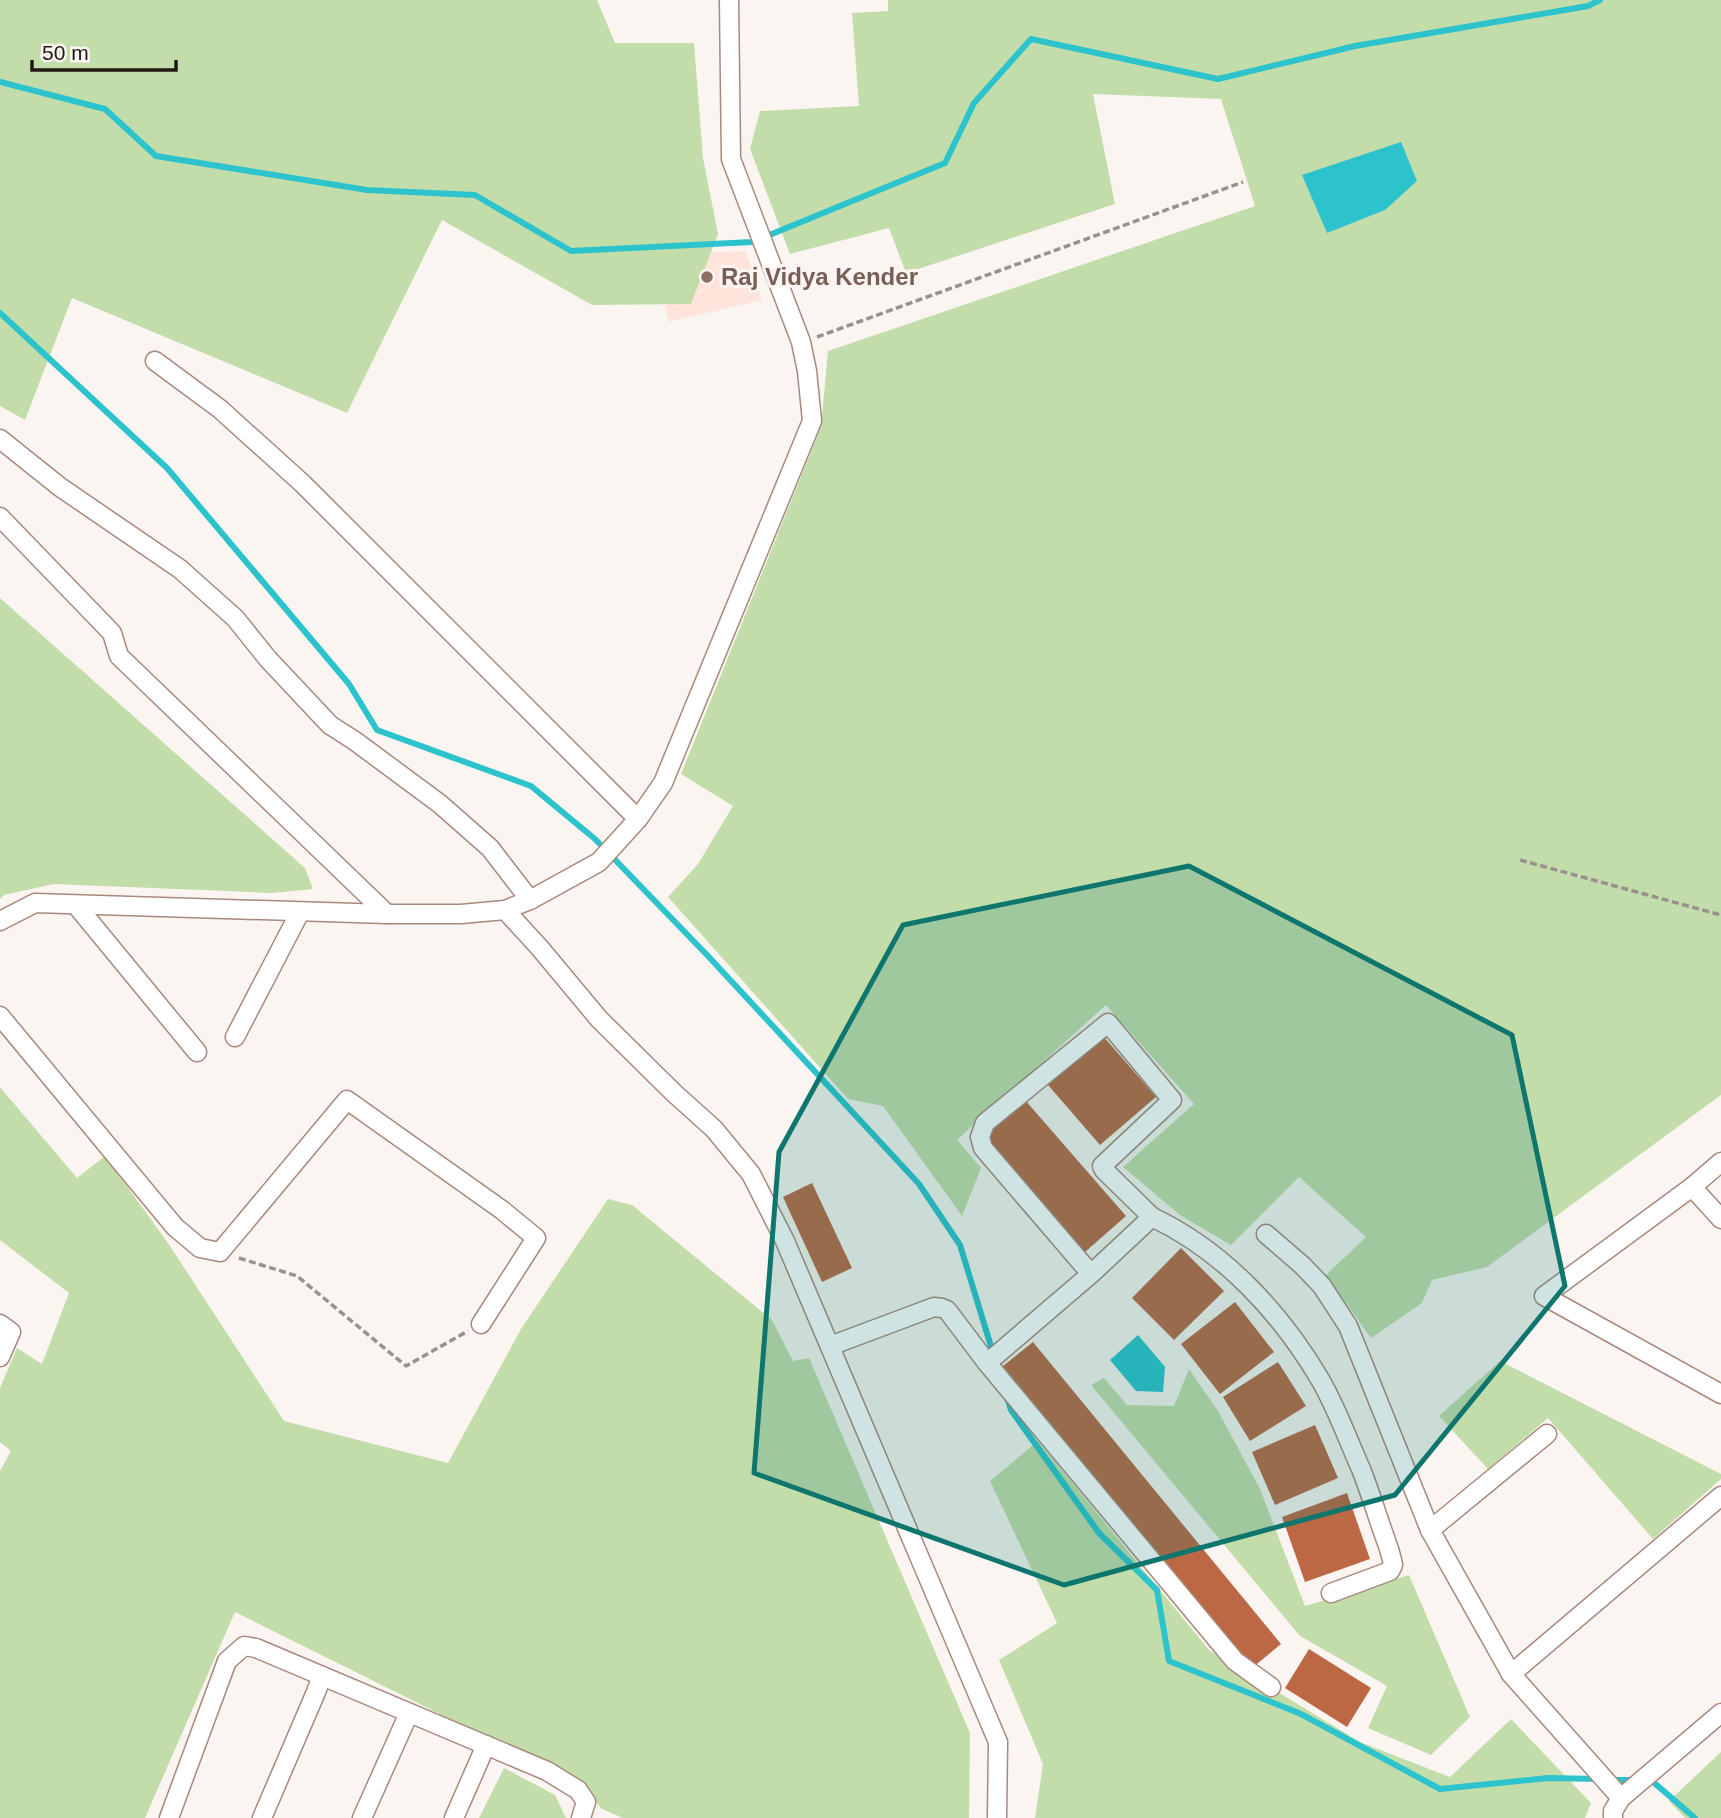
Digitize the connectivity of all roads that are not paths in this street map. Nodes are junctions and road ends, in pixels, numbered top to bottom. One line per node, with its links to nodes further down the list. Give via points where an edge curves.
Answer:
1 (729, 0): 5 (street, via 731,159 802,342 812,421 663,783)
2 (155, 361): 5 (street, via 220,409 303,484)
3 (0, 439): 6 (street, via 189,577 235,618 330,725 440,804 491,848)
4 (0, 517): 10 (street, via 112,633 119,656)
5 (638, 819): 6 (street, via 599,862)
6 (530, 900): 8 (street)
7 (76, 905): 9 (street); 11 (street, via 35,903); 14 (street)
8 (505, 910): 10 (street); 23 (street, via 599,1019 714,1129 751,1174)
9 (300, 912): 10 (street); 13 (street)
10 (387, 914)
11 (0, 921)
12 (0, 1016): 22 (street, via 175,1227 200,1248 220,1252 347,1100 536,1238)
13 (235, 1037)
14 (197, 1052)
15 (1721, 1162): 16 (street)
16 (1692, 1187): 18 (street); 26 (street, via 1544,1296)
17 (1152, 1217): 20 (street); 20 (street, via 1102,1166 1172,1100 1108,1023 985,1123 980,1137 983,1148); 30 (street, via 1215,1255 1260,1298 1299,1347 1340,1420 1393,1564 1390,1572)
18 (1721, 1219)
19 (1266, 1234): 29 (street, via 1322,1286 1348,1326)
20 (1091, 1274): 25 (street)
21 (0, 1324): 24 (street, via 11,1332)
22 (481, 1324)
23 (830, 1346): 25 (street, via 934,1307 947,1311); 43 (street, via 998,1742)
24 (0, 1357)
25 (987, 1363): 33 (street, via 1235,1661)
26 (1721, 1394)
27 (1548, 1434): 29 (street)
28 (1721, 1496): 31 (street)
29 (1430, 1530): 31 (street)
30 (1331, 1592)
31 (1511, 1674): 37 (street)
32 (322, 1676): 34 (street); 38 (street, via 244,1646 227,1661); 39 (street)
33 (1271, 1687)
34 (409, 1713): 36 (street); 40 (street)
35 (1721, 1713): 37 (street)
36 (486, 1745): 41 (street); 42 (street, via 578,1790 586,1802)
37 (1621, 1798): 44 (street)
38 (169, 1818)
39 (262, 1818)
40 (362, 1818)
41 (454, 1818)
42 (580, 1818)
43 (997, 1818)
44 (1613, 1818)

